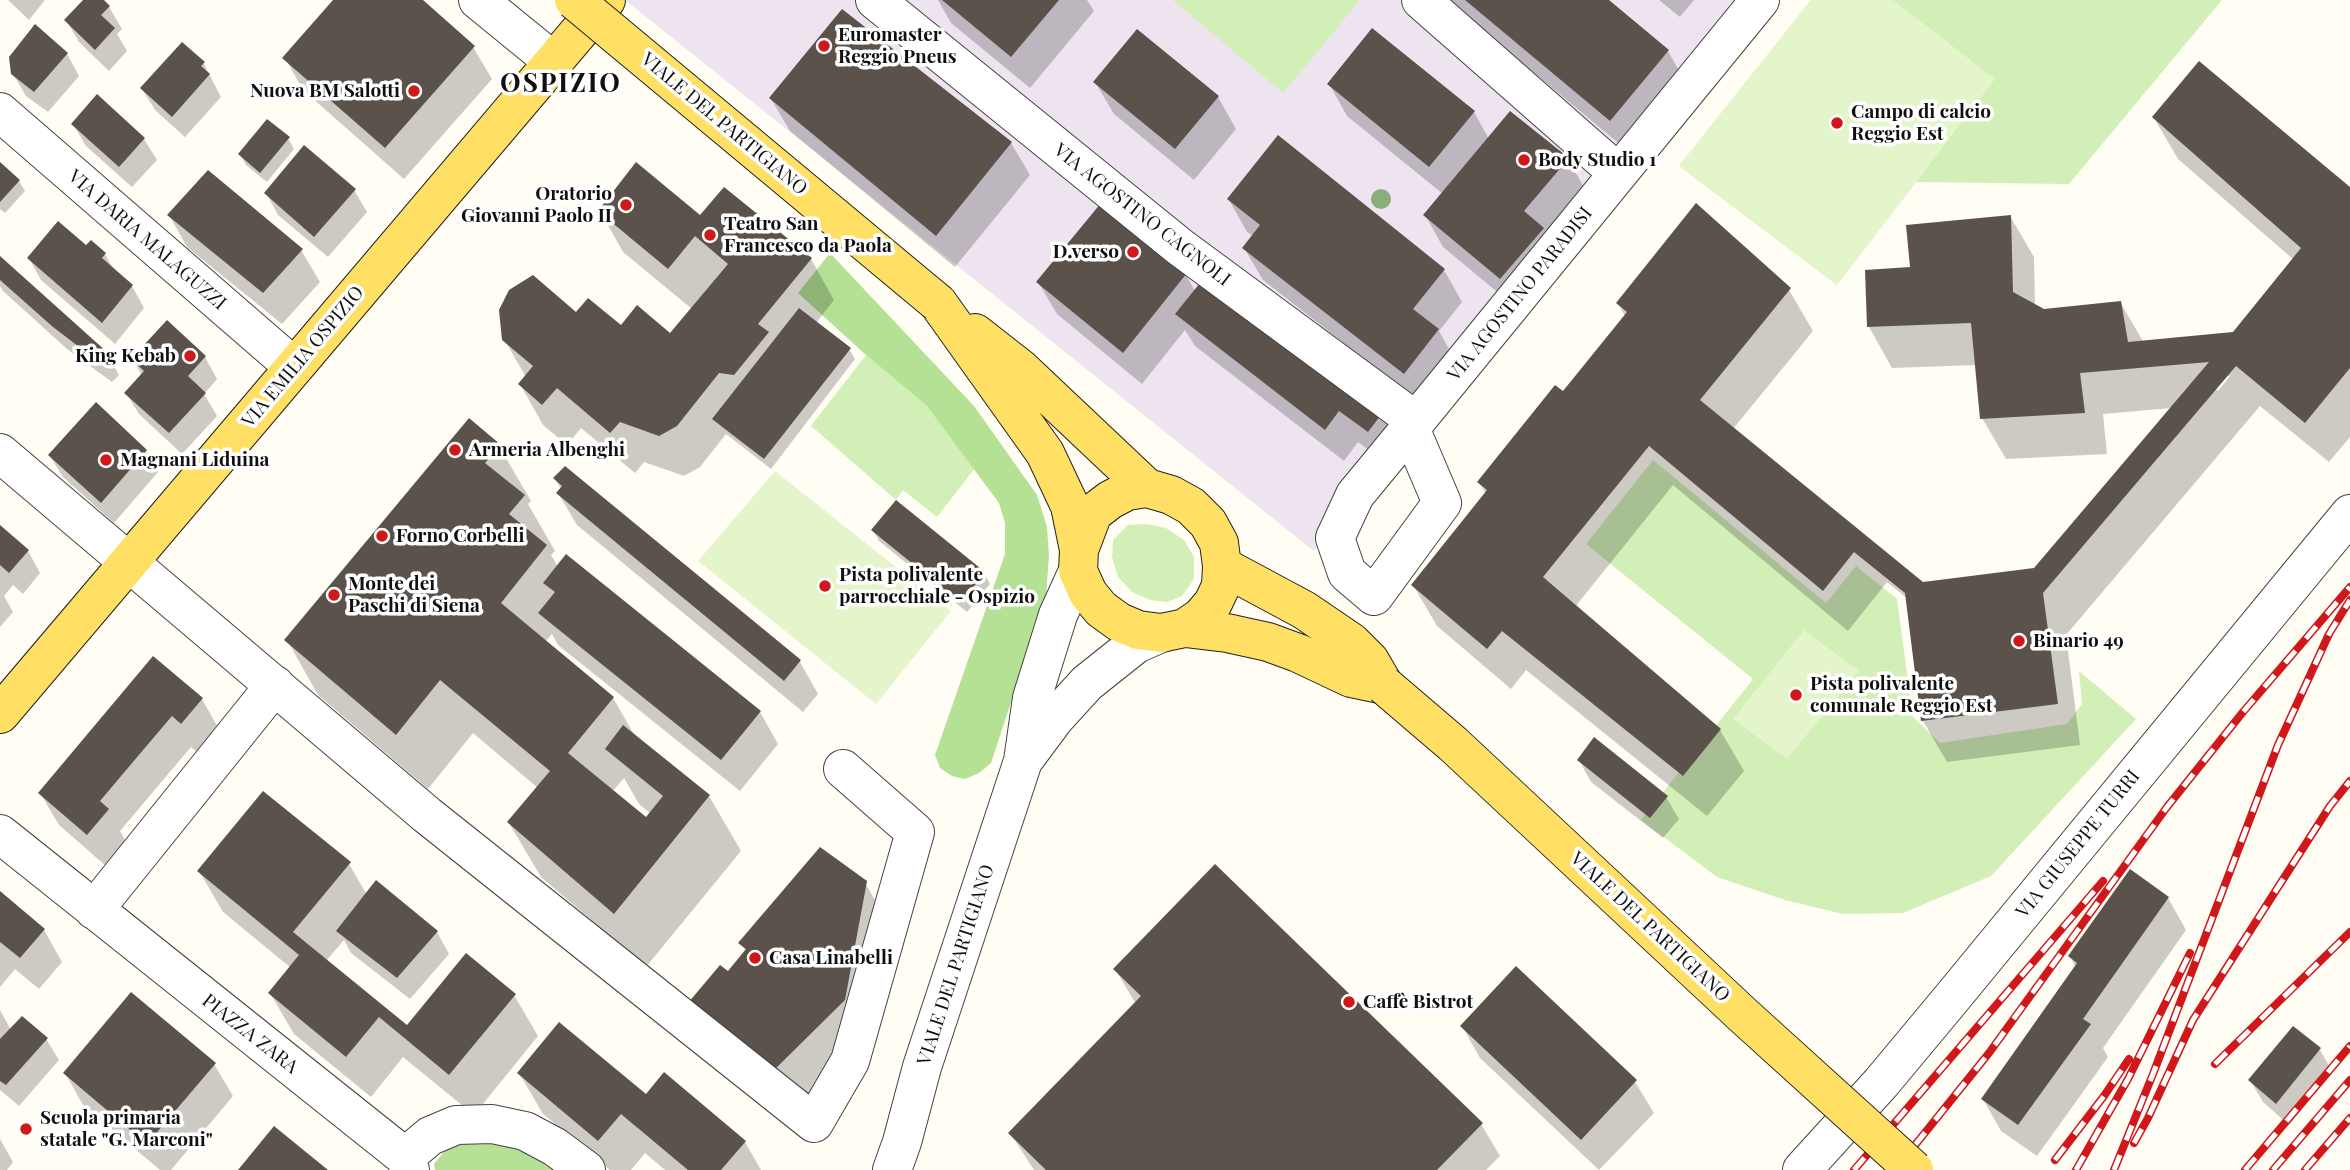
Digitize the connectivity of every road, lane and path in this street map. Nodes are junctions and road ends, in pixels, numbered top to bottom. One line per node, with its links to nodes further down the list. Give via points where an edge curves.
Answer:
1 (478, 0): 7 (street)
2 (574, 0): 10 (main road, VIALE DEL PARTIGIANO, bridge)
3 (606, 0): 7 (main road, VIA EMILIA OSPIZIO)
4 (875, 0): 12 (street, VIA AGOSTINO CAGNOLI, via 1180,247)
5 (1421, 0): 9 (street)
6 (1760, 0): 9 (street, VIA AGOSTINO PARADISI)
7 (554, 62): 11 (main road, VIA EMILIA OSPIZIO)
8 (0, 112): 11 (street, VIA DARIA MALAGUZZI)
9 (1618, 173): 12 (street, VIA AGOSTINO PARADISI)
10 (938, 303): 14 (main road, VIALE DEL PARTIGIANO, via 1021,369); 16 (main road, VIALE DEL PARTIGIANO, via 1045,453 1070,506)
11 (294, 367): 17 (main road, VIA EMILIA OSPIZIO)
12 (1413, 424): 12 (street, VIA AGOSTINO PARADISI, via 1355,495 1335,538 1347,573 1374,596 1442,503)
13 (0, 453): 17 (street)
14 (1147, 488): 16 (main road, VIALE DEL PARTIGIANO, via 1127,491 1093,513); 18 (main road, VIALE DEL PARTIGIANO, via 1191,506 1208,523 1219,543)
15 (2350, 514): 30 (street, VIA GIUSEPPE TURRI, via 1881,1083)
16 (1078, 560): 19 (main road, VIALE DEL PARTIGIANO, via 1088,593 1101,609 1138,630); 23 (street, VIALE DEL PARTIGIANO, via 1032,698)
17 (128, 563): 20 (street); 22 (main road, VIA EMILIA OSPIZIO)
18 (1222, 566): 19 (main road, VIALE DEL PARTIGIANO, via 1213,603 1201,617); 21 (main road, VIALE DEL PARTIGIANO, via 1304,610 1351,642 1370,661)
19 (1173, 631): 21 (main road, VIALE DEL PARTIGIANO, via 1227,633 1268,642 1351,678); 23 (street, VIALE DEL PARTIGIANO, via 1136,644 1087,683)
20 (275, 685): 24 (street, via 427,815 814,1123 850,1061 915,832); 26 (street)
21 (1384, 685): 31 (main road, VIALE DEL PARTIGIANO, bridge)
22 (0, 714)
23 (1023, 761): 29 (street, VIALE DEL PARTIGIANO)
24 (842, 769)
25 (0, 834): 26 (street, PIAZZA ZARA)
26 (94, 910): 27 (street, PIAZZA ZARA)
27 (408, 1164): 28 (street, PIAZZA ZARA, via 430,1136 456,1125 492,1124 525,1130)
28 (586, 1170)
29 (892, 1170)
30 (1802, 1170)
31 (1914, 1170)

